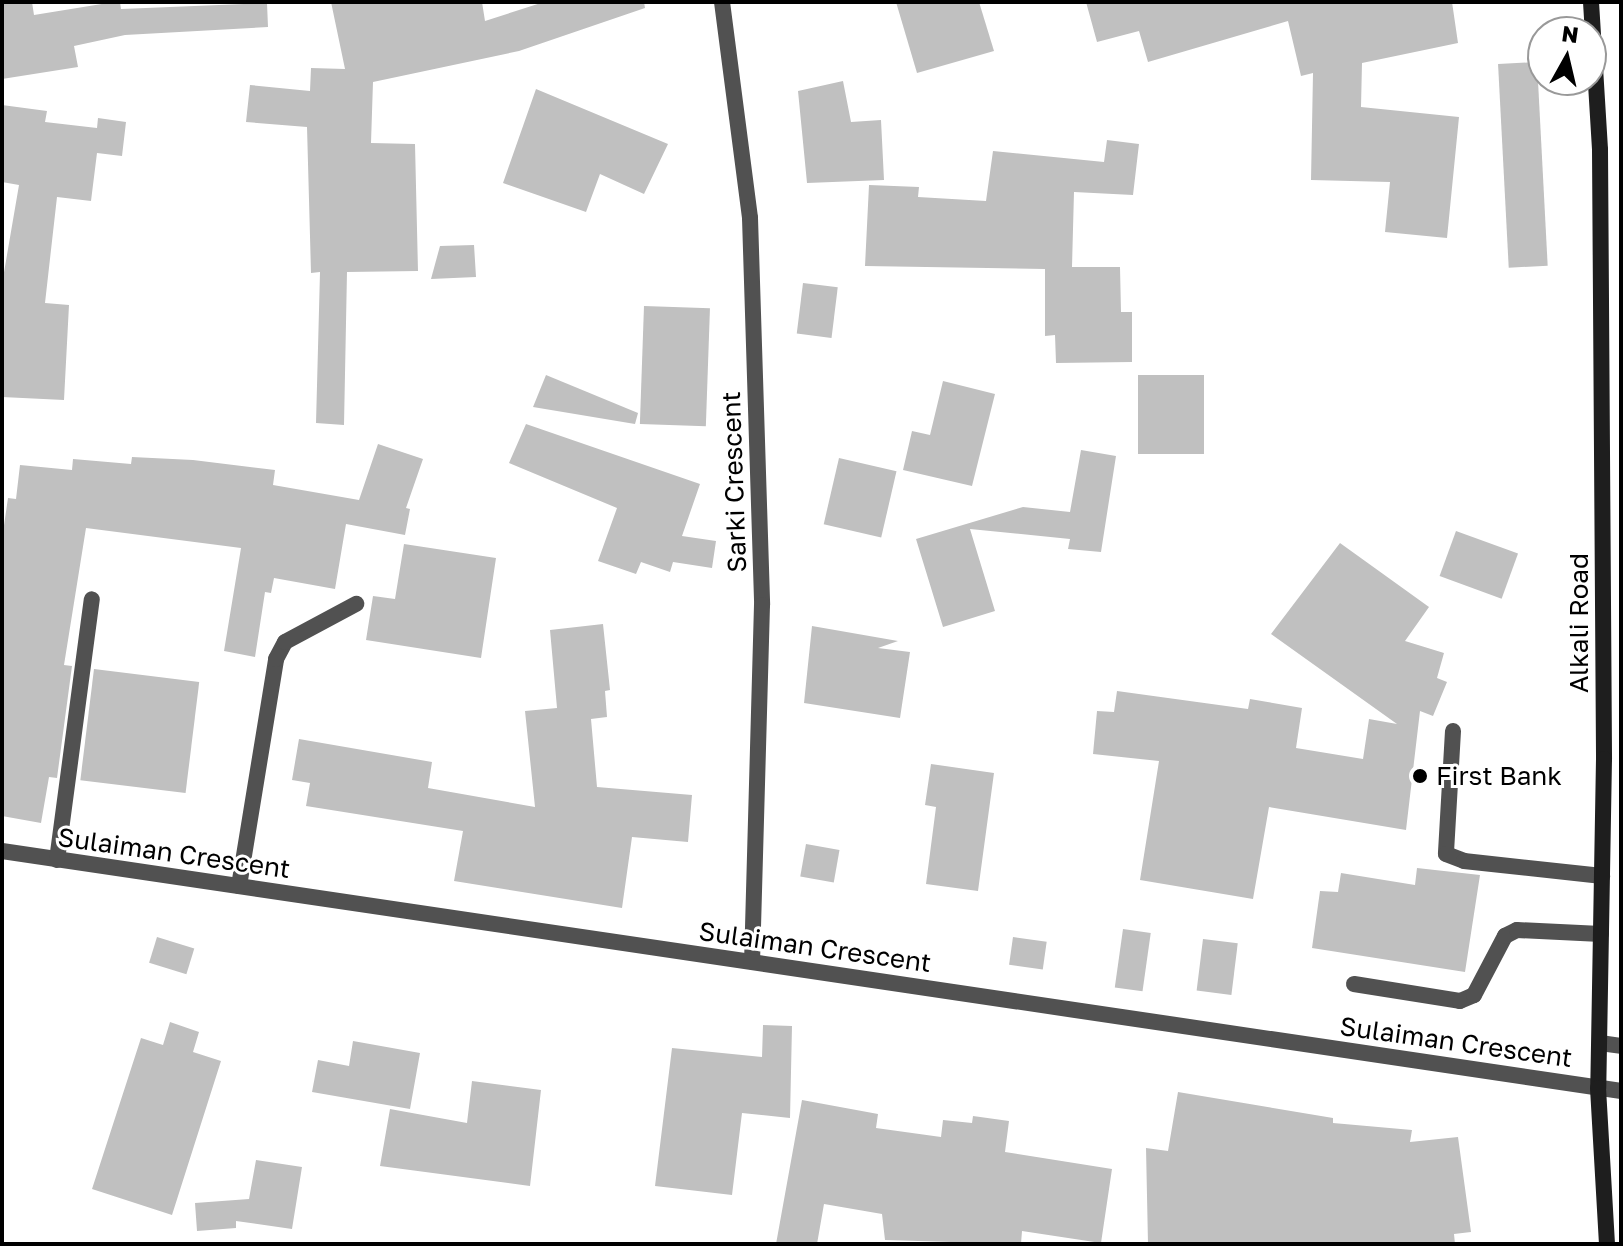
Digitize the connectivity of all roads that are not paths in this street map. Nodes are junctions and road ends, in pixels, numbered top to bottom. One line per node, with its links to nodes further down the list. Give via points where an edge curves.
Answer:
1 (722, 2): 11 (street, Sarki Crescent, via 750,218 762,605)
2 (1591, 2): 8 (main road, Alkali Road, via 1600,150)
3 (92, 599): 7 (street)
4 (356, 604): 9 (street, via 285,642 276,659)
5 (1453, 731): 8 (street, via 1446,854 1464,861)
6 (2, 851): 7 (street, Sulaiman Crescent)
7 (57, 860): 9 (street, Sulaiman Crescent)
8 (1602, 876): 10 (main road, Alkali Road)
9 (239, 886): 11 (street, Sulaiman Crescent)
10 (1601, 934): 12 (street, via 1517,930 1505,936 1474,995 1460,1001); 13 (main road, Alkali Road)
11 (752, 962): 15 (street, Sulaiman Crescent)
12 (1354, 984)
13 (1600, 1043): 14 (street); 15 (main road, Alkali Road)
14 (1621, 1046)
15 (1598, 1088): 16 (street, Sulaiman Crescent); 17 (main road, Alkali Road)
16 (1621, 1091)
17 (1607, 1244)

